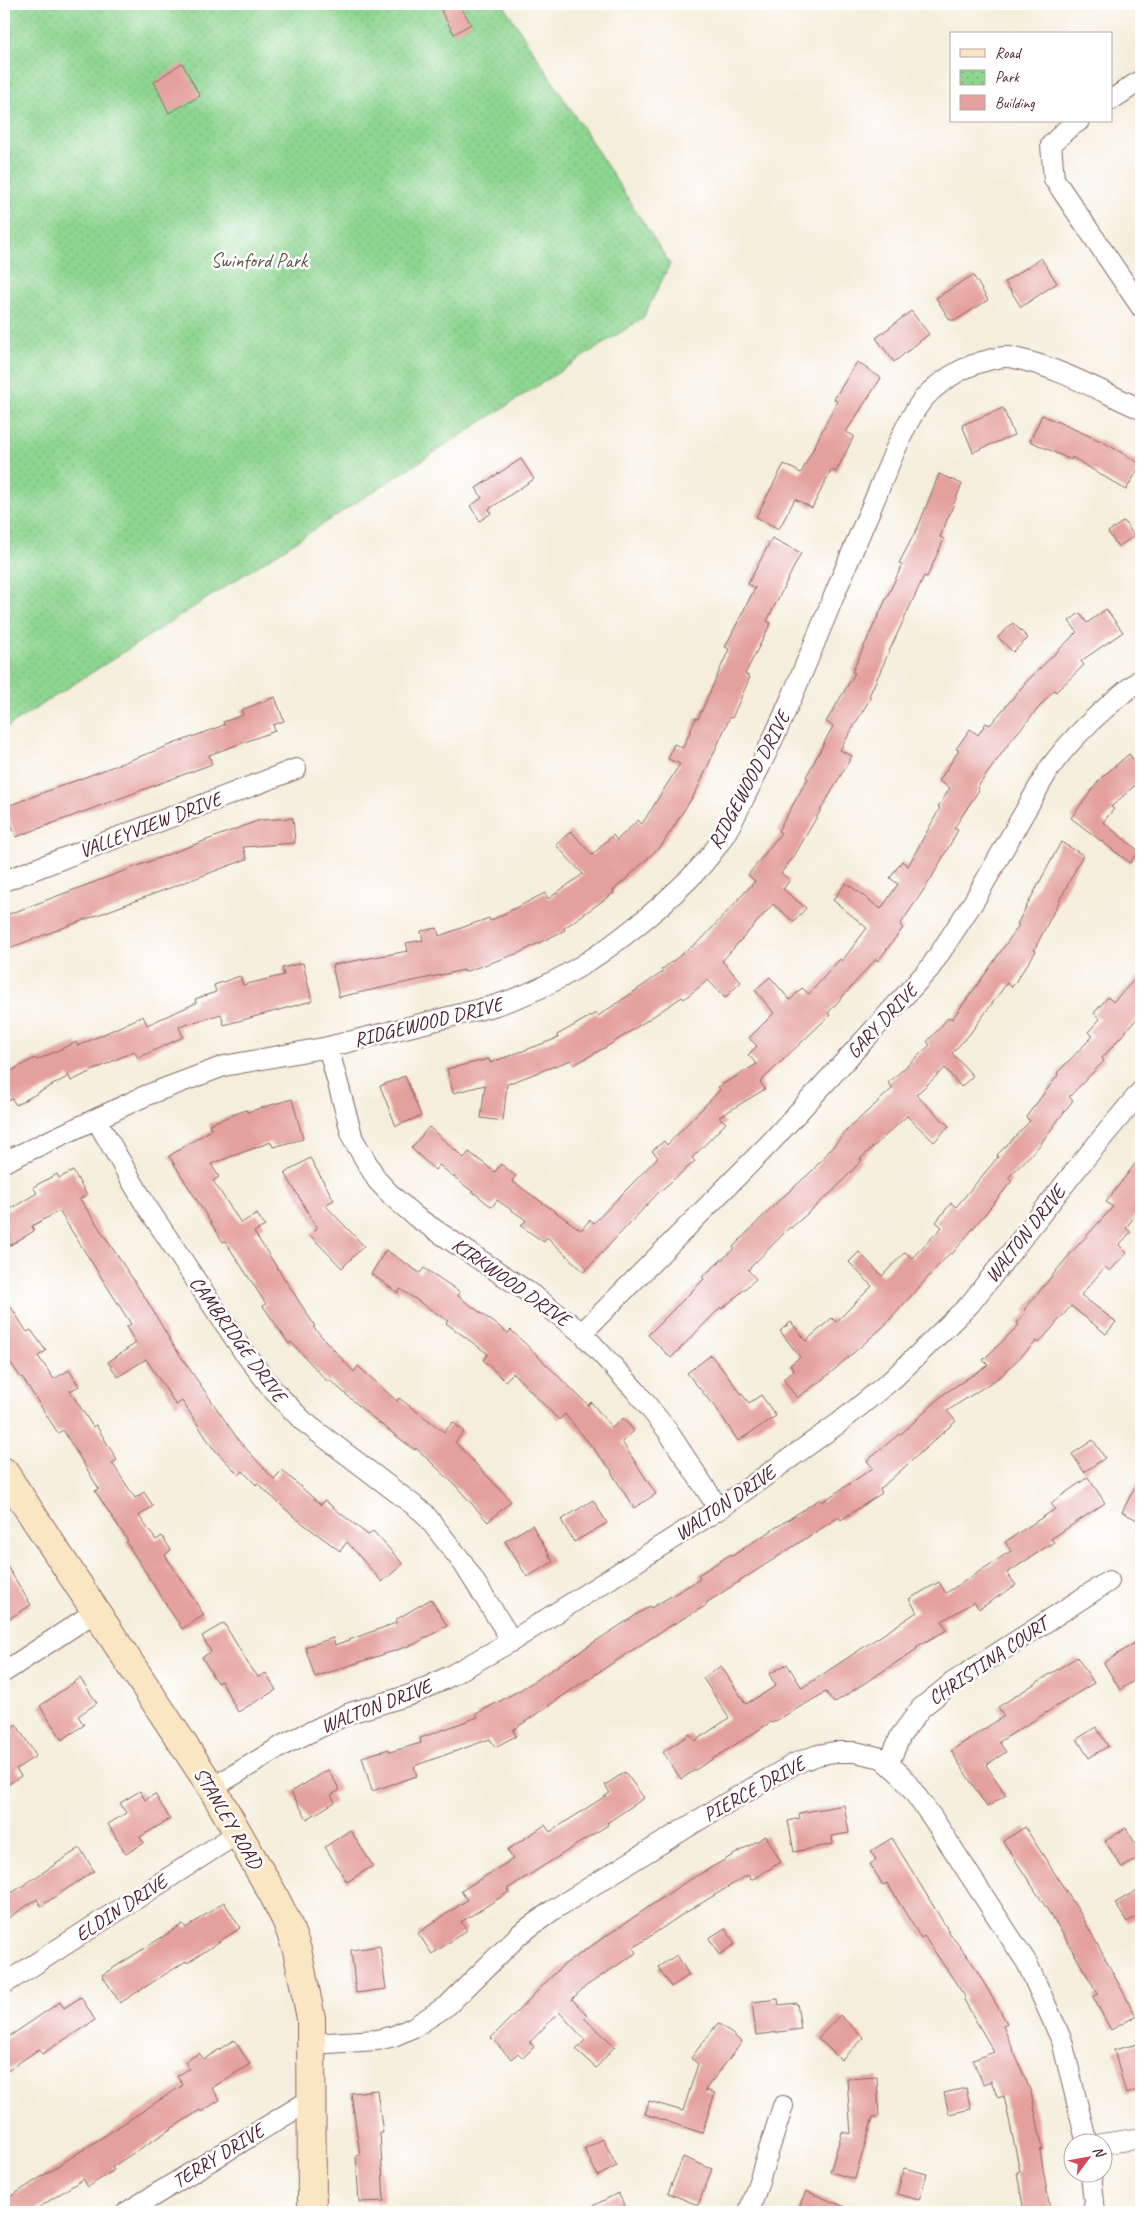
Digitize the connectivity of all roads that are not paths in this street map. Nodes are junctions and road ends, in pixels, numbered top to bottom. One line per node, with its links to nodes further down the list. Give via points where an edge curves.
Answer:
1 (1141, 80): 2 (street)
2 (1112, 99)
3 (1078, 122): 4 (street, via 1051,145 1054,179)
4 (1141, 307)
5 (1140, 407): 9 (street, RIDGEWOOD DRIVE, via 1012,357 987,360 966,368 929,393 910,418 775,738 723,838 696,872 627,934 564,977 510,1001)
6 (1141, 679): 13 (street, GARY DRIVE, via 1096,716 1058,755 974,901 930,968 771,1142)
7 (296, 769): 8 (street, VALLEYVIEW DRIVE)
8 (4, 881)
9 (328, 1047): 11 (street, RIDGEWOOD DRIVE, via 224,1066 147,1095); 13 (street, KIRKWOOD DRIVE, via 353,1139 377,1180 416,1216 534,1296)
10 (1141, 1091): 15 (street, WALTON DRIVE, via 970,1304 894,1378 839,1423)
11 (96, 1119): 12 (street, RIDGEWOOD DRIVE); 18 (street, CAMBRIDGE DRIVE, via 144,1204 243,1352 274,1391 303,1421 424,1513 463,1563)
12 (4, 1162)
13 (582, 1333): 15 (street, KIRKWOOD DRIVE, via 636,1390 667,1430)
14 (4, 1472): 17 (street, STANLEY ROAD)
15 (719, 1509): 18 (street, WALTON DRIVE)
16 (1109, 1580): 20 (street, CHRISTINA COURT, via 920,1708 901,1735)
17 (95, 1612): 19 (street); 21 (street, STANLEY ROAD)
18 (512, 1641): 21 (street, WALTON DRIVE, via 420,1690 350,1713 284,1744)
19 (4, 1672)
20 (889, 1762): 24 (street, PIERCE DRIVE, via 855,1752 834,1752 796,1763 720,1806 553,1910 520,1934 448,2005 414,2027 377,2040); 27 (street, via 932,1816 1027,1962 1062,2041)
21 (212, 1788): 22 (street, STANLEY ROAD)
22 (238, 1833): 23 (street, ELDIN DRIVE); 24 (street, STANLEY ROAD, via 280,1908 297,1950 311,2018)
23 (4, 1984)
24 (312, 2044): 25 (street, STANLEY ROAD)
25 (310, 2100): 31 (street, TERRY DRIVE); 32 (street, STANLEY ROAD)
26 (783, 2106): 33 (street)
27 (1085, 2134)
28 (1141, 2138): 29 (street)
29 (1112, 2142)
30 (1092, 2184): 34 (street)
31 (127, 2212)
32 (312, 2212)
33 (749, 2212)
34 (1095, 2212)

